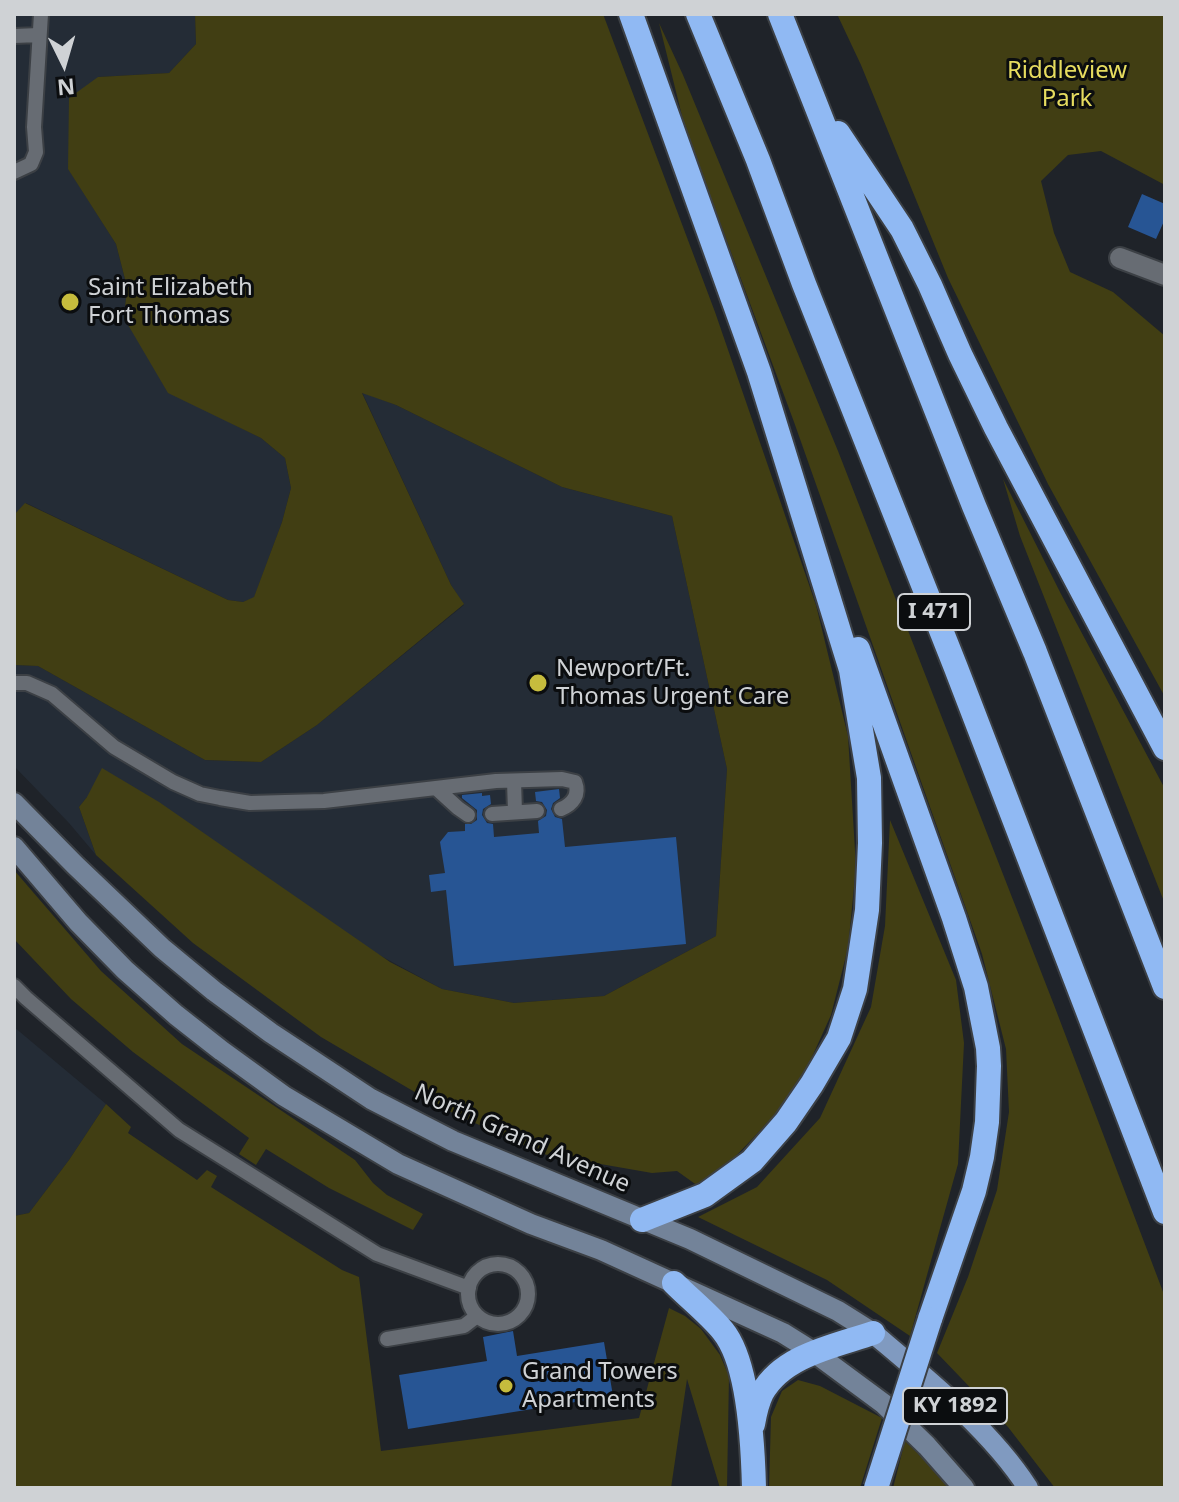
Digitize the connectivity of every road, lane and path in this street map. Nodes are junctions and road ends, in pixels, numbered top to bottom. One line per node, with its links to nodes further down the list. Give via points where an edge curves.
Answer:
1 (41, 14): 5 (lane)
2 (631, 14): 11 (highway, via 759,372)
3 (698, 14): 25 (highway, I 471)
4 (780, 14): 7 (highway)
5 (39, 35): 6 (lane); 8 (lane, via 36,152 31,164)
6 (14, 36)
7 (813, 95): 13 (highway, via 902,229 996,428); 24 (highway)
8 (14, 172)
9 (1120, 258): 10 (street)
10 (1165, 275)
11 (816, 555): 26 (highway, via 851,670 869,778 867,910 855,989 832,1050 786,1122 752,1161 705,1195); 35 (highway, bridge, via 863,661 954,918 988,1048 987,1122 974,1191)
12 (14, 683): 15 (lane, via 52,694 114,747 200,794 250,803)
13 (1165, 748)
14 (514, 781): 15 (lane); 17 (lane, via 575,782 575,798); 19 (lane)
15 (436, 788): 21 (lane)
16 (14, 803): 26 (main road, North Grand Avenue / KY 1892, via 162,948 318,1065 453,1141)
17 (561, 809)
18 (537, 811): 19 (lane)
19 (515, 812): 20 (lane)
20 (492, 814)
21 (468, 815)
22 (14, 847): 27 (main road, KY 1892, via 125,970 284,1096 398,1164)
23 (14, 986): 28 (lane, via 179,1130 377,1254)
24 (1165, 987)
25 (1165, 1212)
26 (642, 1220): 30 (main road, North Grand Avenue / KY 1892, via 838,1311)
27 (674, 1283): 32 (main road, KY 1892); 33 (highway, via 733,1346)
28 (469, 1288): 29 (lane); 29 (lane, via 479,1272 496,1264 514,1270 526,1284 526,1303 515,1319 495,1324)
29 (477, 1316): 31 (lane, via 464,1326)
30 (873, 1333): 32 (highway); 37 (main road, North Grand Avenue / KY 1892, via 977,1427)
31 (387, 1339)
32 (815, 1353): 33 (highway, via 793,1361 775,1376 757,1404); 36 (main road, KY 1892, via 884,1404)
33 (751, 1430): 34 (highway)
34 (754, 1488)
35 (876, 1488)
36 (964, 1488)
37 (1028, 1488)

